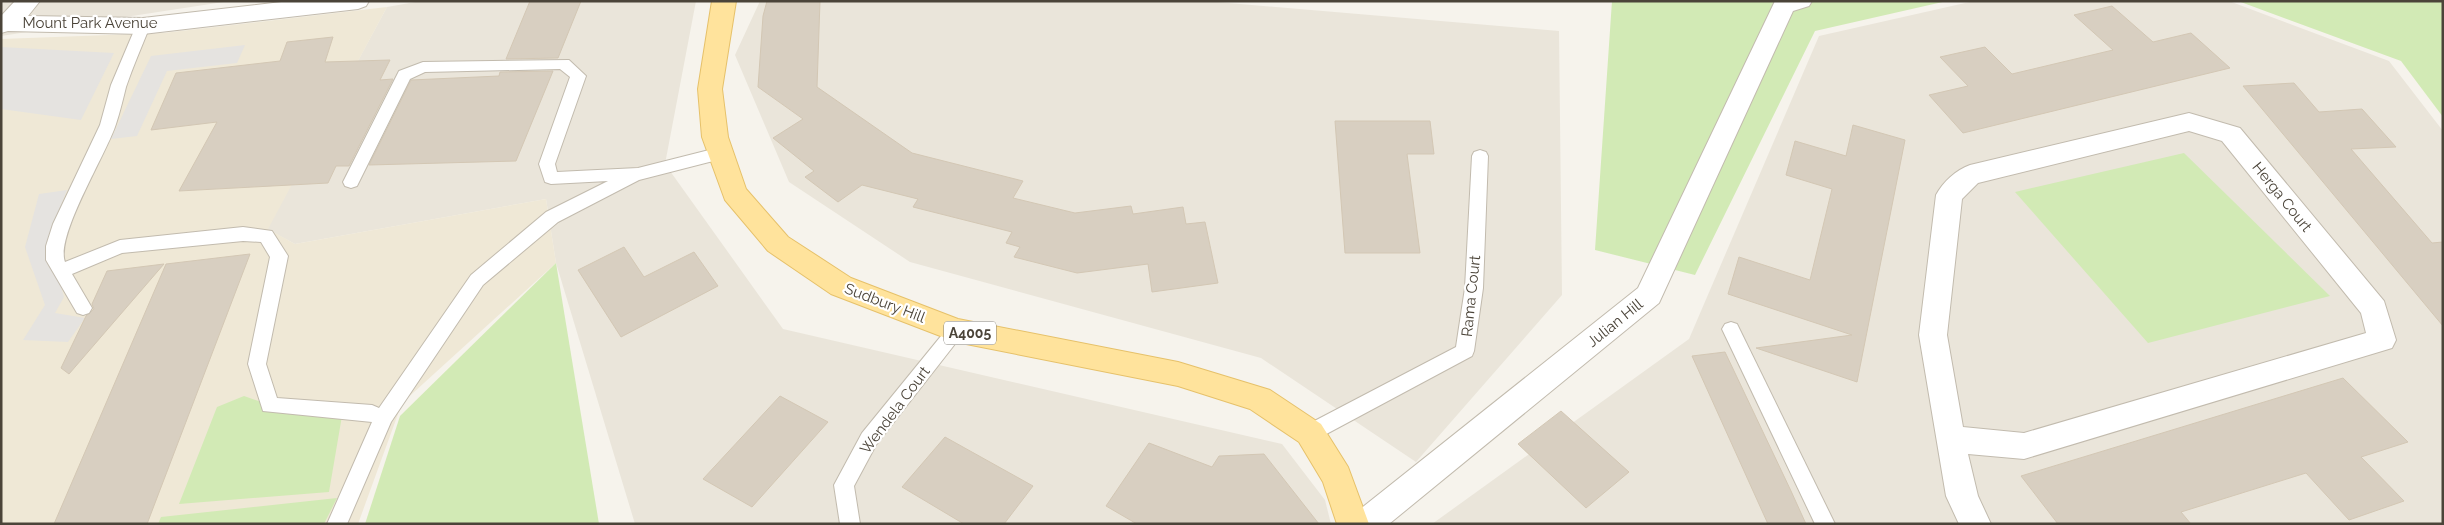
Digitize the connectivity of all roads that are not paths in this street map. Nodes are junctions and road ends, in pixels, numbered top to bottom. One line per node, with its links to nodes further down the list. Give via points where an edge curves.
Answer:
1 (29, 1): 5 (street)
2 (358, 1): 6 (street, Mount Park Avenue)
3 (1790, 3): 21 (street, Julian Hill, via 1649,296)
4 (722, 10): 7 (main road, Sudbury Hill / A4005, via 710,89)
5 (5, 24): 6 (street, Mount Park Avenue)
6 (143, 26): 11 (lane, via 119,85 108,124 62,224 55,246 55,260)
7 (721, 153): 9 (lane); 14 (main road, Sudbury Hill / A4005, via 734,193 778,244 841,286)
8 (1480, 156): 16 (lane, Rama Court, via 1474,288 1465,351)
9 (638, 174): 10 (lane, via 552,178 547,164 578,76 564,64 424,67 404,75); 15 (lane, via 552,217 477,280)
10 (351, 182)
11 (62, 271): 12 (lane); 15 (lane, via 120,246 243,234 266,236 279,256 257,364 270,405 372,413)
12 (83, 308)
13 (1732, 329): 22 (lane)
14 (956, 330): 16 (main road, Sudbury Hill / A4005, via 1178,374 1259,399); 19 (lane, Wendela Court, via 869,439 844,485)
15 (383, 418): 18 (lane)
16 (1310, 433): 20 (main road, Sudbury Hill / A4005, via 1337,477)
17 (1950, 439): 17 (street, Herga Court, via 1933,335 1949,195 1970,175 2189,122 2231,134 2374,309 2382,340 2024,446); 23 (street, Herga Court, via 1962,496)
18 (337, 524)
19 (850, 524)
20 (1353, 524)
21 (1365, 524)
22 (1825, 524)
23 (1974, 524)

